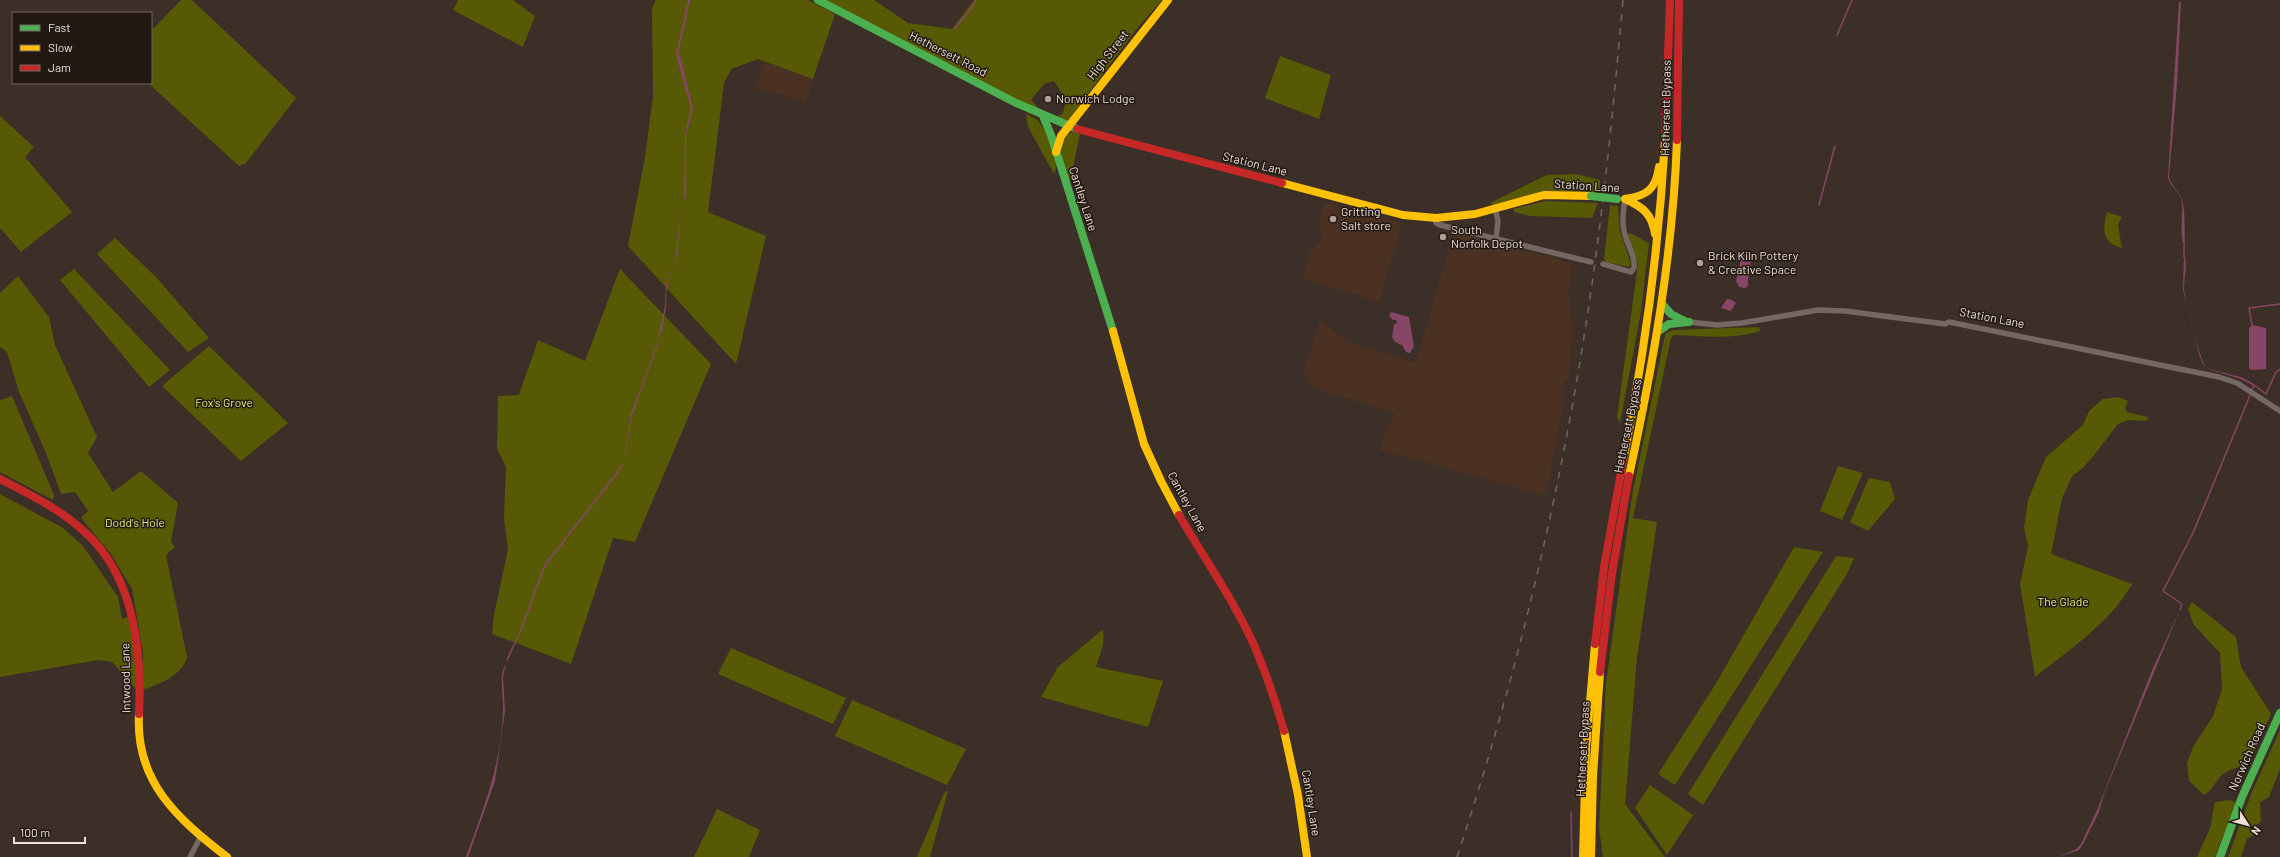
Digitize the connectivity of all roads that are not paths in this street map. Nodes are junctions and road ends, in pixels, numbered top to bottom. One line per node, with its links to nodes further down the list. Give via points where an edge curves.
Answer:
1 (818, 0): 5 (main road, Hethersett Road)
2 (1168, 0): 6 (main road, High Street)
3 (1670, 0): 7 (main road, Hethersett Bypass)
4 (1679, 0): 16 (main road, Hethersett Bypass, via 1677,161)
5 (1043, 116): 6 (main road, Hethersett Road); 8 (main road, Cantley Lane)
6 (1069, 127): 8 (main road, via 1061,136); 11 (main road, Station Lane, via 1403,215)
7 (1667, 129): 9 (main road, via 1656,184 1646,195); 15 (main road, Hethersett Bypass)
8 (1056, 152): 25 (main road, Cantley Lane, via 1102,293 1151,460 1176,509 1240,616 1271,693 1293,763)
9 (1621, 199): 10 (main road, Station Lane, bridge, via 1544,195); 14 (street, Station Lane, via 1624,232 1634,268 1630,272); 15 (main road, via 1643,208 1651,217 1655,235)
10 (1495, 208): 11 (main road, Station Lane, via 1475,214); 12 (street, via 1498,221)
11 (1436, 218): 12 (street, Station Lane, via 1436,223 1440,225)
12 (1496, 238): 13 (street, Station Lane)
13 (1592, 262)
14 (1603, 264)
15 (1656, 265): 26 (main road, Hethersett Bypass, via 1641,368 1614,508 1598,614 1585,765)
16 (1663, 305): 17 (main road, via 1671,314); 18 (main road, Hethersett Bypass)
17 (1689, 322): 18 (main road, via 1669,324); 19 (street, Station Lane, via 1717,325 1742,323 1818,310 1945,324 1950,322 2219,377 2237,383)
18 (1659, 331): 27 (main road, Hethersett Bypass, via 1625,498 1608,601 1596,715)
19 (2280, 411)
20 (0, 479): 22 (main road, Intwood Lane, via 74,522 110,563 128,600 138,636 138,739 143,759 159,793)
21 (2280, 713): 28 (main road, Norwich Road, via 2242,797)
22 (200, 836): 23 (street); 24 (main road, Intwood Lane)
23 (190, 857)
24 (227, 857)
25 (1307, 857)
26 (1583, 857)
27 (1591, 857)
28 (2220, 857)

